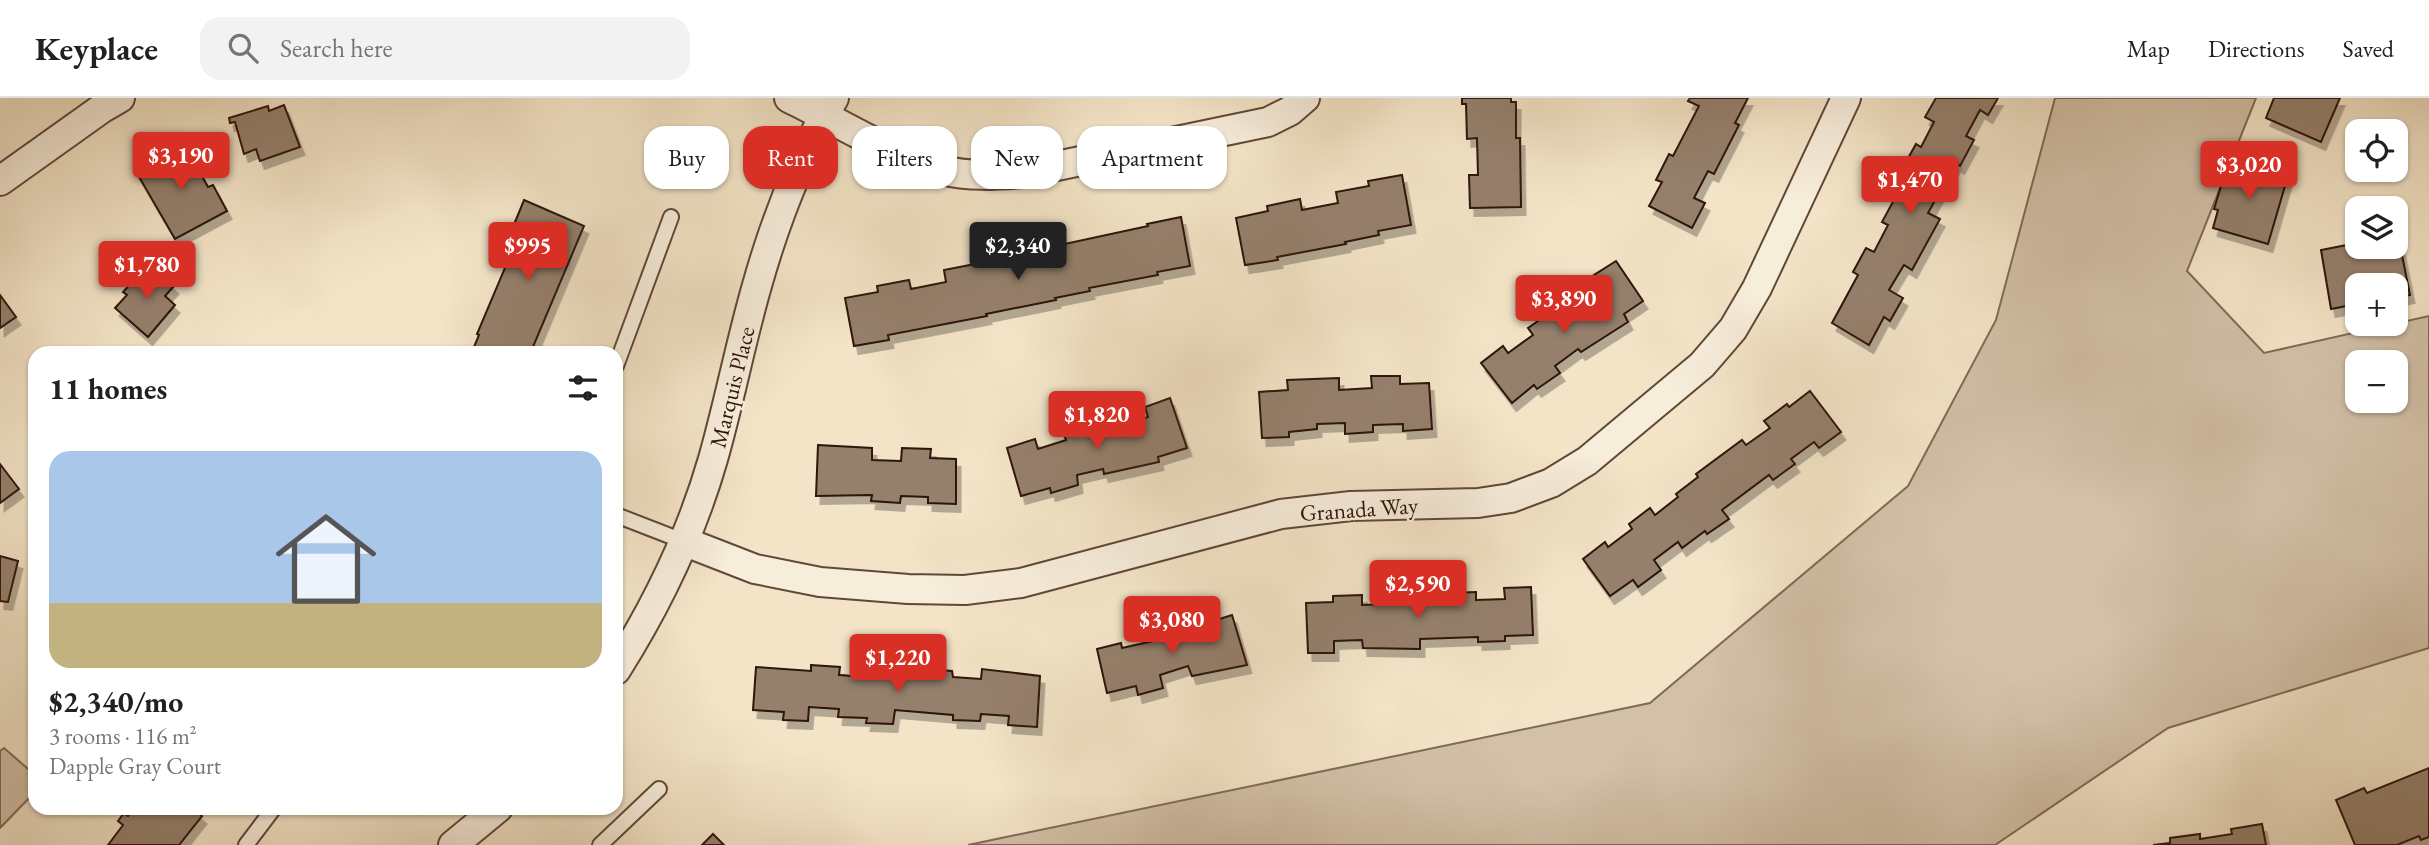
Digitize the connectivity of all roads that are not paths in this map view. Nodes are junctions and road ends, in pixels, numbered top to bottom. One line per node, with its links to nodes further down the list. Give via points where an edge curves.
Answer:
1 (120, 98): 6 (street)
2 (789, 98): 5 (street)
3 (1305, 98): 5 (street, via 1268,122 1023,173 984,176 914,161)
4 (1846, 98): 10 (street, Granada Way, via 1757,288 1733,329 1692,373 1587,461 1551,483 1511,498 1478,503 1351,506 1281,514 1021,583 965,590 820,582 755,569)
5 (829, 106): 10 (street, Marquis Place, via 783,208 756,289 712,462)
6 (0, 181)
7 (671, 217): 8 (lane)
8 (623, 347)
9 (623, 518): 10 (lane)
10 (683, 541): 11 (street, Marquis Place)
11 (623, 658)
12 (659, 789): 17 (lane)
13 (269, 815): 15 (lane)
14 (489, 815): 16 (street)
15 (246, 845)
16 (453, 845)
17 (600, 845)

